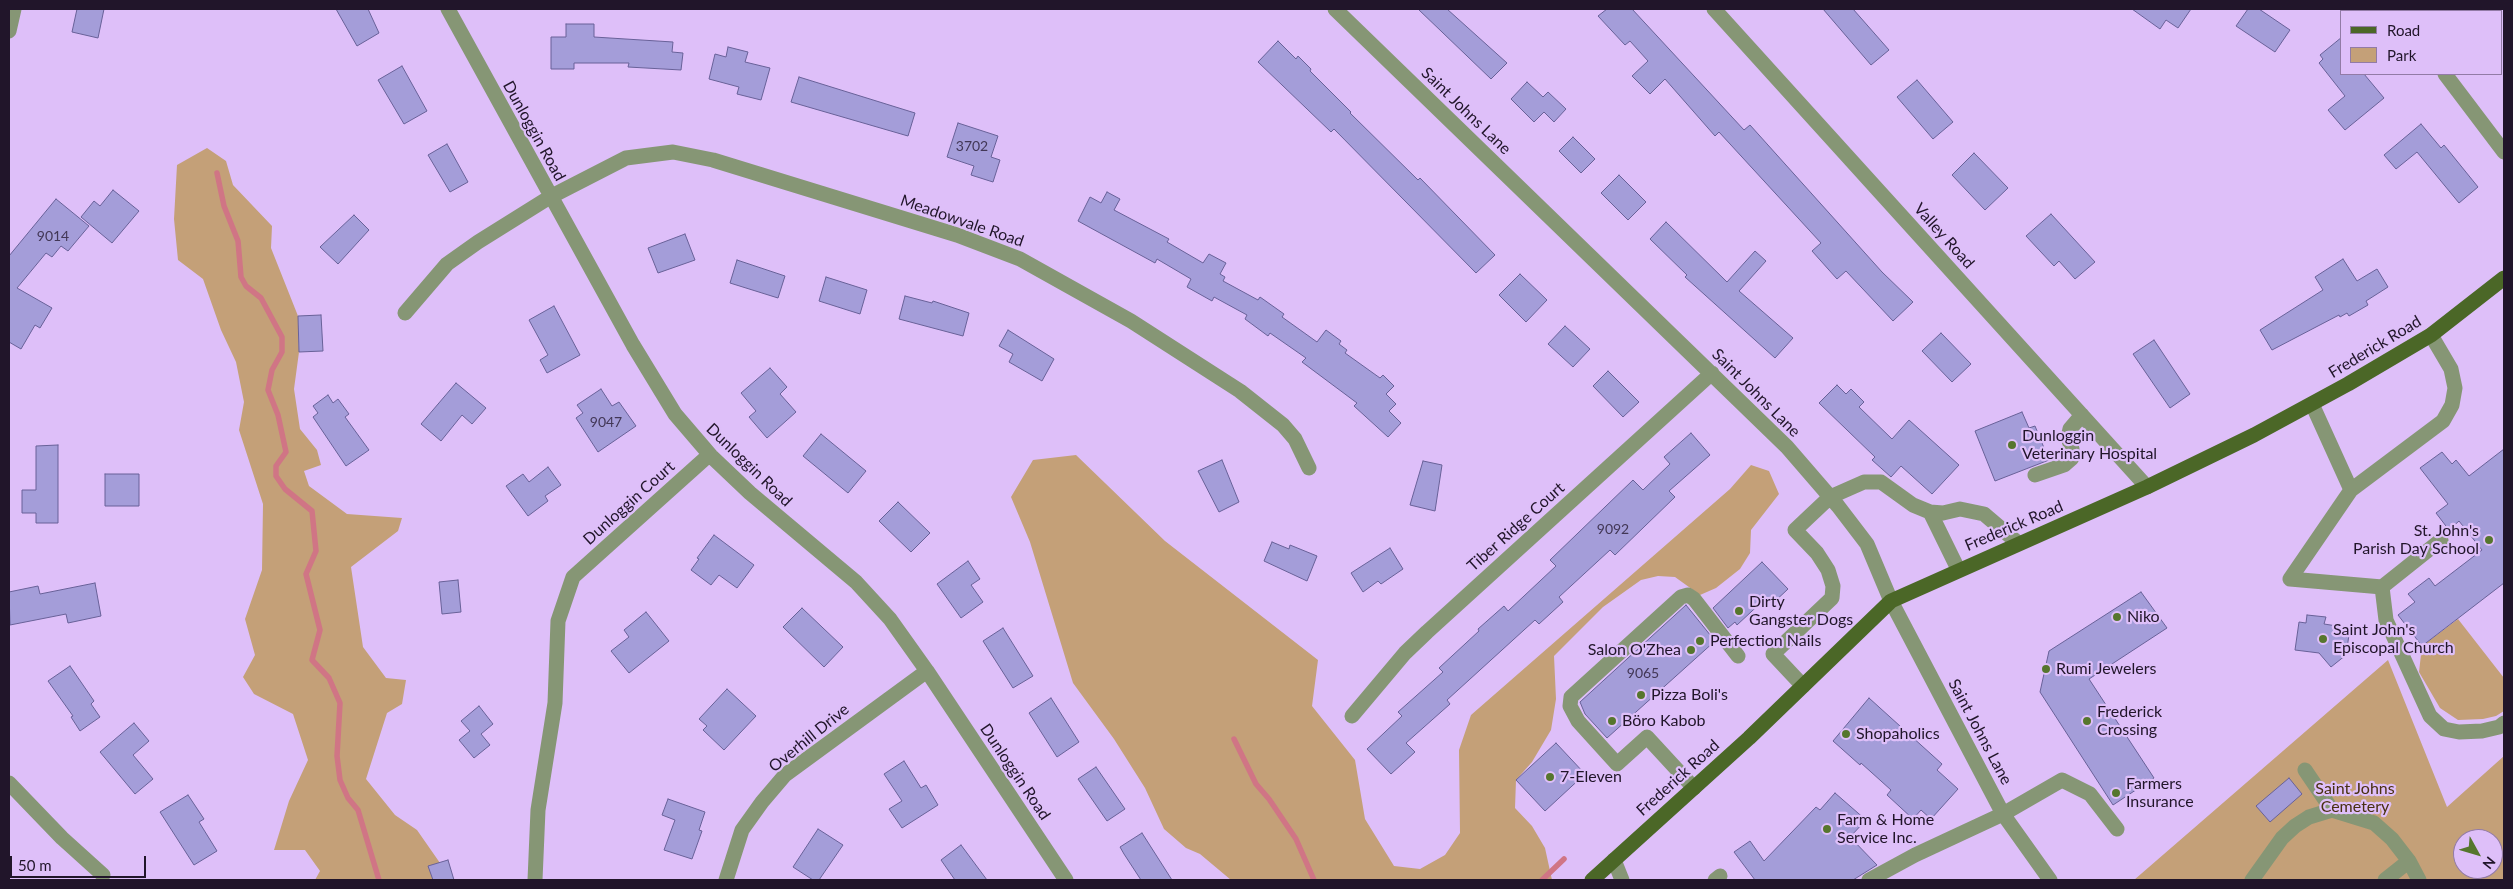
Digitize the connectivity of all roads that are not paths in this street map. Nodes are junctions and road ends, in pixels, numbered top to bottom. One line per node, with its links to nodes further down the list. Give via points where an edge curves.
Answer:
1 (14, 9): 5 (street)
2 (448, 9): 8 (street, Dunloggin Road)
3 (1335, 9): 12 (street, Saint Johns Lane)
4 (1714, 9): 14 (street, Valley Road)
5 (9, 31)
6 (2446, 75): 7 (street)
7 (2504, 152)
8 (550, 197): 10 (street, Meadowvale Road, via 447,264); 15 (street, Dunloggin Road, via 651,378); 16 (street, Meadowvale Road, via 626,158 673,152 713,160 976,241 1020,259 1132,321 1215,373 1283,425 1295,439)
9 (2504, 278): 11 (main road, Frederick Road)
10 (406, 313)
11 (2431, 335): 13 (main road, Frederick Road); 19 (street, via 2451,370 2455,388 2452,404 2443,421)
12 (1712, 373): 20 (street, Saint Johns Lane, via 1787,447); 30 (street, Tiber Ridge Court, via 1427,632)
13 (2312, 404): 18 (main road, Frederick Road); 19 (street)
14 (2082, 416): 17 (street, via 2070,429 2068,438 2072,458 2064,465); 18 (street, Valley Road)
15 (709, 455): 28 (street, Dunloggin Road, via 856,582 890,619); 41 (street, Dunloggin Court, via 573,576 558,621 555,703 538,810)
16 (1308, 468)
17 (2035, 475)
18 (2147, 487): 23 (main road, Frederick Road)
19 (2351, 490): 25 (street, via 2290,579)
20 (1830, 497): 21 (street, via 1864,482 1881,482 1913,505); 26 (street, Saint Johns Lane, via 1867,544); 29 (street, via 1795,530 1828,570 1833,586 1832,598 1773,654)
21 (1930, 512): 23 (street, via 1960,510 1984,514); 24 (street)
22 (2441, 540): 25 (street)
23 (2018, 543): 24 (main road, Frederick Road)
24 (1958, 569): 26 (main road, Frederick Road)
25 (2382, 587): 31 (street, via 2386,620 2430,716 2444,728 2459,732 2482,731)
26 (1890, 600): 29 (main road, Frederick Road); 36 (street, Saint Johns Lane)
27 (1738, 656): 34 (street, via 1688,595 1681,597 1571,697 1570,706 1578,721 1617,764 1647,737)
28 (927, 671): 42 (street, Overhill Drive, via 786,775 742,830); 43 (street, Dunloggin Road)
29 (1803, 686): 34 (main road, Frederick Road)
30 (1352, 716)
31 (2504, 723)
32 (2305, 770): 35 (street)
33 (9, 783): 40 (street)
34 (1694, 788): 38 (main road, Frederick Road)
35 (2332, 810): 39 (street, via 2374,823); 48 (street, via 2309,817 2295,826 2282,838)
36 (2002, 814): 37 (street, via 2062,780 2090,794); 46 (street); 47 (street, Saint Johns Lane)
37 (2118, 829)
38 (1614, 860): 44 (main road, Frederick Road); 45 (street)
39 (2409, 861): 49 (street); 50 (street)
40 (103, 875)
41 (535, 880)
42 (726, 880)
43 (1066, 880)
44 (1592, 880)
45 (1622, 880)
46 (1869, 880)
47 (2050, 880)
48 (2252, 880)
49 (2385, 880)
50 (2419, 880)

